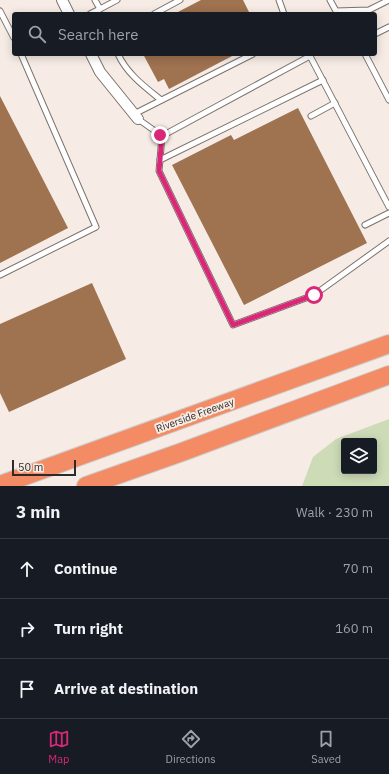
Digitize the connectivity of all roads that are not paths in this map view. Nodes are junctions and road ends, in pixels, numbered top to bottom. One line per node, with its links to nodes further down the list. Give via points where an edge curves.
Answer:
1 (62, 0): 10 (street)
2 (95, 0): 8 (lane)
3 (118, 0): 8 (lane)
4 (180, 0): 12 (lane)
5 (279, 0): 13 (lane)
6 (330, 0): 7 (lane, via 336,11 370,10)
7 (389, 0)
8 (100, 9): 11 (lane)
9 (0, 11): 16 (lane)
10 (68, 12)
11 (94, 12)
12 (158, 12)
13 (283, 12)
14 (389, 27): 15 (lane)
15 (377, 33)
16 (12, 34)
17 (22, 56): 34 (lane, via 96,227)
18 (91, 56): 26 (street, via 100,72)
19 (119, 56): 23 (lane, via 138,81)
20 (249, 56): 23 (lane)
21 (366, 56): 24 (lane)
22 (323, 80): 25 (lane); 28 (lane, via 310,56); 29 (lane)
23 (161, 100): 26 (lane)
24 (389, 100)
25 (335, 103): 27 (lane); 30 (lane)
26 (136, 116): 28 (lane)
27 (311, 116)
28 (162, 136): 29 (lane)
29 (160, 160): 33 (lane, via 159,171 233,325 314,295)
30 (389, 207)
31 (389, 213): 32 (lane)
32 (365, 225)
33 (389, 241)
34 (0, 275)
35 (389, 344): 40 (highway, Riverside Freeway)
36 (389, 357): 41 (highway)
37 (389, 375): 39 (highway)
38 (389, 388): 39 (highway)
39 (342, 393): 42 (highway)
40 (0, 485)
41 (26, 486)
42 (86, 486)

